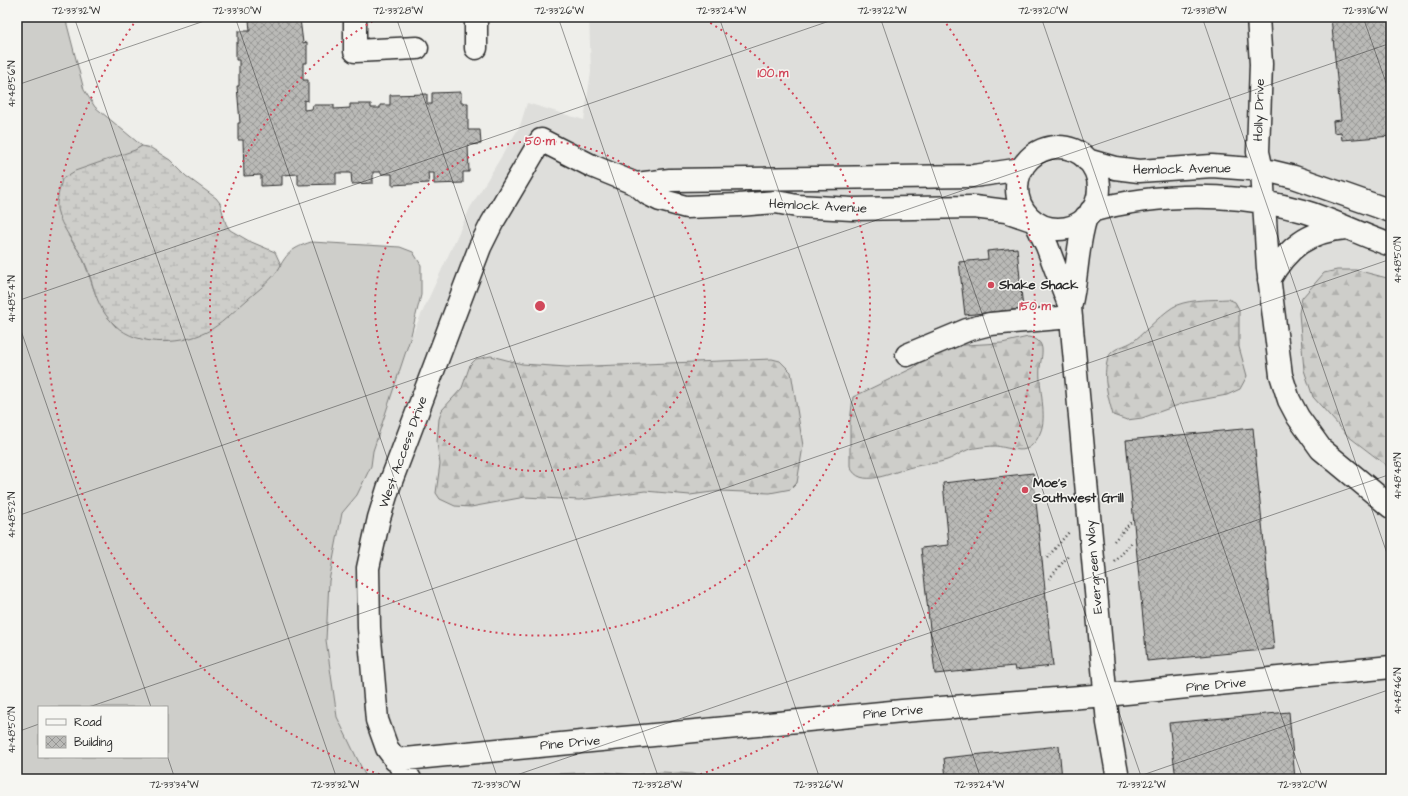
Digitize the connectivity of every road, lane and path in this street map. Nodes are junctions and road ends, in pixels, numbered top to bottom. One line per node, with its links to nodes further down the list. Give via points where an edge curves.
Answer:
1 (355, 17): 4 (street, via 355,51)
2 (476, 17): 5 (street)
3 (1258, 17): 9 (street, Holly Drive, via 1261,64 1258,152)
4 (417, 48)
5 (476, 48)
6 (541, 140): 10 (street, Hemlock Avenue, via 592,166); 23 (street, West Access Drive, via 480,247 388,489 374,536 367,588 373,691 382,738)
7 (1087, 160): 8 (street, via 1075,151 1053,148 1032,157); 9 (street, Hemlock Avenue, via 1115,168 1139,170 1212,166); 13 (street, via 1098,181 1098,197)
8 (1022, 169): 10 (street, Hemlock Avenue, via 974,176 670,180); 14 (street, via 1017,190 1021,204)
9 (1262, 170): 11 (street, Holly Drive); 12 (street, Hemlock Avenue, via 1294,177)
10 (636, 184): 14 (street, Hemlock Avenue, via 660,200 686,207 776,202 797,206 852,209 974,207 1006,211)
11 (1264, 202): 13 (street, via 1164,199 1122,204); 15 (street, via 1303,211); 17 (street, Holly Drive)
12 (1391, 211)
13 (1088, 214): 14 (street, via 1076,224 1065,228 1049,228); 18 (street, Evergreen Way, via 1079,241)
14 (1032, 221): 18 (street, Evergreen Way, via 1047,246)
15 (1346, 228): 16 (street); 17 (street, via 1320,232 1293,248 1279,263)
16 (1391, 245)
17 (1270, 291): 20 (street, Holly Drive, via 1281,375 1289,400 1309,434 1335,461)
18 (1071, 312): 19 (street, via 967,330); 22 (street, Evergreen Way)
19 (907, 355)
20 (1391, 507)
21 (1391, 667): 22 (street, Pine Drive)
22 (1106, 695): 23 (street, Pine Drive, via 902,711); 25 (street, Evergreen Way, via 1112,753)
23 (395, 760): 24 (street, West Access Drive)
24 (410, 779)
25 (1118, 779)

